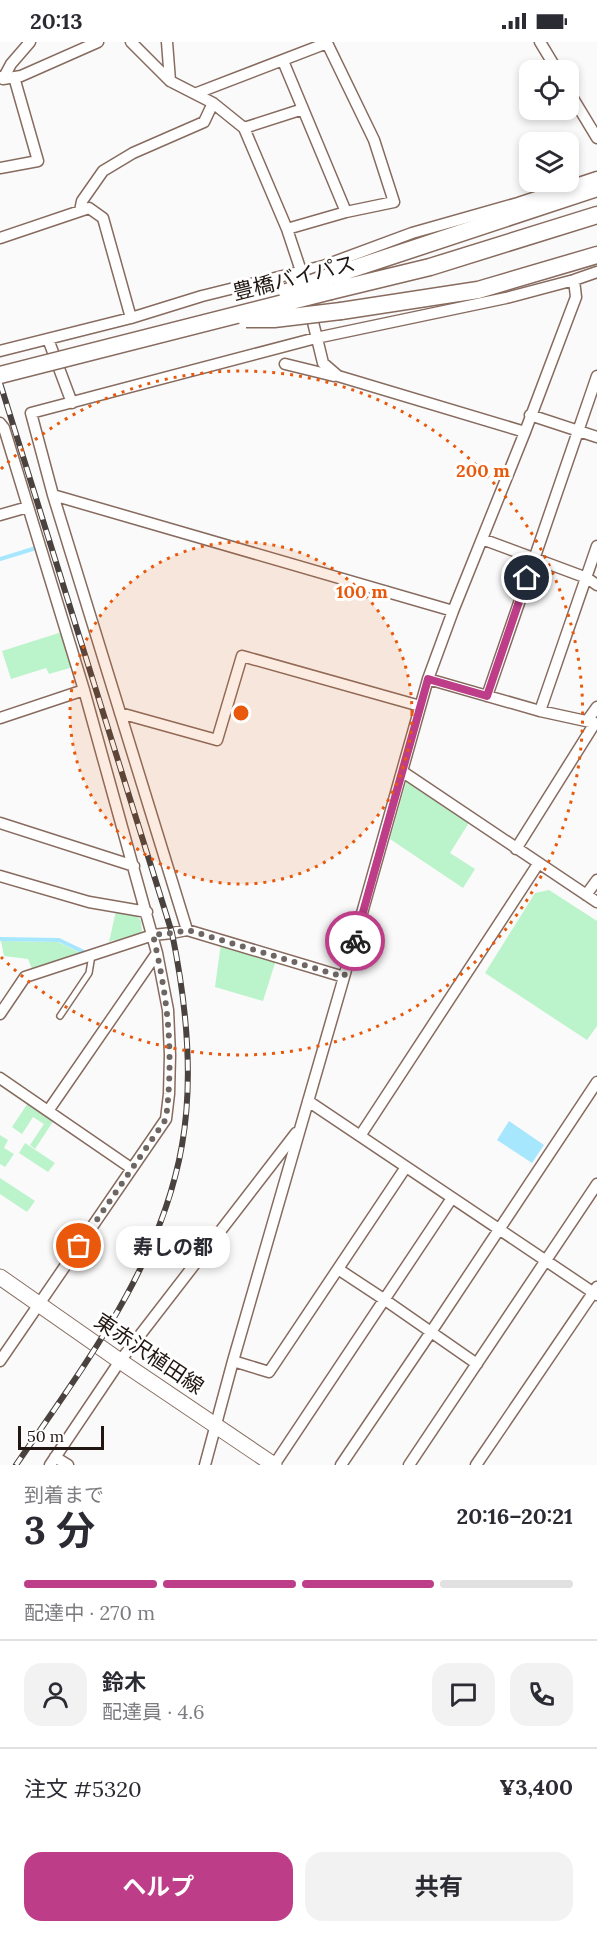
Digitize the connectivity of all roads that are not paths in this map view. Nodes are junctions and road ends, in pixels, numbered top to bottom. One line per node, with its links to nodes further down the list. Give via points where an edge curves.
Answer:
1 (30, 42): 8 (street, via 11,64)
2 (98, 42): 8 (street, via 21,76)
3 (131, 42): 9 (street)
4 (167, 42): 9 (street)
5 (540, 42): 6 (street)
6 (551, 60)
7 (282, 61): 10 (street); 13 (street); 20 (street, via 327,43 374,140 394,202)
8 (6, 78): 16 (street, via 38,161)
9 (170, 81): 10 (street)
10 (197, 93): 11 (street)
11 (213, 103): 14 (street); 19 (street, via 204,122 132,153 103,171 82,201)
12 (579, 108): 15 (street)
13 (303, 109): 14 (street); 20 (street)
14 (244, 128): 22 (street)
15 (597, 138)
16 (0, 168)
17 (597, 177): 25 (street)
18 (597, 188): 28 (highway)
19 (80, 211): 23 (street); 29 (street, via 89,208 103,218)
20 (346, 212): 22 (street)
21 (597, 215): 28 (highway, 豊橋バイパス, via 430,267)
22 (287, 228): 25 (street)
23 (0, 238)
24 (597, 255): 30 (highway, bridge, via 478,290 274,319)
25 (302, 271): 29 (street); 31 (street)
26 (597, 272): 27 (street)
27 (574, 280): 31 (street); 40 (street, via 576,297)
28 (331, 284): 30 (highway, 豊橋バイパス, bridge); 33 (highway, bridge, via 296,289)
29 (132, 318): 32 (street)
30 (221, 320): 33 (highway, 豊橋バイパス, bridge)
31 (316, 338): 37 (street, via 323,363); 39 (street)
32 (48, 339): 34 (street); 39 (street)
33 (137, 340): 36 (highway, 豊橋バイパス, bridge)
34 (0, 351)
35 (285, 364): 37 (street)
36 (0, 375)
37 (338, 376): 43 (street)
38 (597, 376): 42 (street)
39 (72, 403): 45 (street, via 31,413)
40 (530, 415): 42 (street); 43 (street)
41 (0, 423): 46 (street)
42 (578, 431): 44 (street); 50 (street)
43 (525, 432): 48 (street)
44 (597, 437)
45 (53, 495): 53 (street); 60 (street)
46 (28, 507): 47 (street); 55 (street)
47 (0, 516)
48 (482, 539): 50 (street); 53 (street)
49 (597, 546): 51 (street)
50 (534, 558): 51 (street); 56 (street)
51 (587, 578): 52 (street); 59 (street)
52 (597, 585)
53 (453, 611): 54 (street)
54 (428, 679): 56 (street); 57 (street)
55 (84, 690): 61 (street); 67 (street)
56 (487, 696): 59 (street)
57 (420, 706): 60 (street, via 242,656 217,740); 63 (street)
58 (597, 707): 62 (street)
59 (540, 711): 62 (street)
60 (120, 713): 73 (street)
61 (0, 718)
62 (587, 721): 65 (street, via 596,723)
63 (403, 772): 65 (street); 77 (street, via 385,823)
64 (0, 823): 67 (street)
65 (516, 849): 66 (street)
66 (538, 864): 70 (street); 85 (street)
67 (134, 866): 72 (street)
68 (0, 876): 72 (street, via 89,902)
69 (597, 880): 70 (street)
70 (586, 895): 71 (street)
71 (597, 902)
72 (147, 912): 74 (street)
73 (188, 930): 74 (street); 77 (street)
74 (153, 935): 75 (street); 76 (street)
75 (157, 953): 83 (street); 87 (street, via 168,1010 166,1119)
76 (92, 955): 78 (street, via 25,977); 79 (lane, via 89,973)
77 (344, 977): 82 (street)
78 (0, 1014)
79 (60, 1016)
80 (0, 1078): 83 (street)
81 (597, 1082): 90 (street)
82 (308, 1101): 84 (street); 85 (street)
83 (48, 1111): 87 (street)
84 (300, 1128): 99 (street); 100 (street)
85 (360, 1136): 86 (street)
86 (406, 1167): 89 (street); 92 (street)
87 (131, 1168): 96 (street)
88 (597, 1184): 91 (street)
89 (452, 1198): 90 (street); 95 (street)
90 (499, 1229): 91 (street); 97 (street)
91 (545, 1261): 94 (street); 101 (street)
92 (338, 1269): 95 (street); 100 (street, via 269,1372)
93 (0, 1277): 96 (main road, 東赤沢植田線)
94 (596, 1292): 109 (street)
95 (385, 1300): 97 (street); 106 (street)
96 (39, 1304): 98 (street); 99 (main road, 東赤沢植田線)
97 (431, 1332): 101 (street); 107 (street)
98 (0, 1361)
99 (120, 1361): 102 (main road, 東赤沢植田線); 103 (street)
100 (233, 1361): 102 (street)
101 (477, 1364): 108 (street)
102 (216, 1425): 105 (street); 106 (main road, 東赤沢植田線)
103 (53, 1461): 104 (street)
104 (68, 1465)
105 (205, 1465)
106 (274, 1465)
107 (341, 1465)
108 (409, 1465)
109 (476, 1465)

